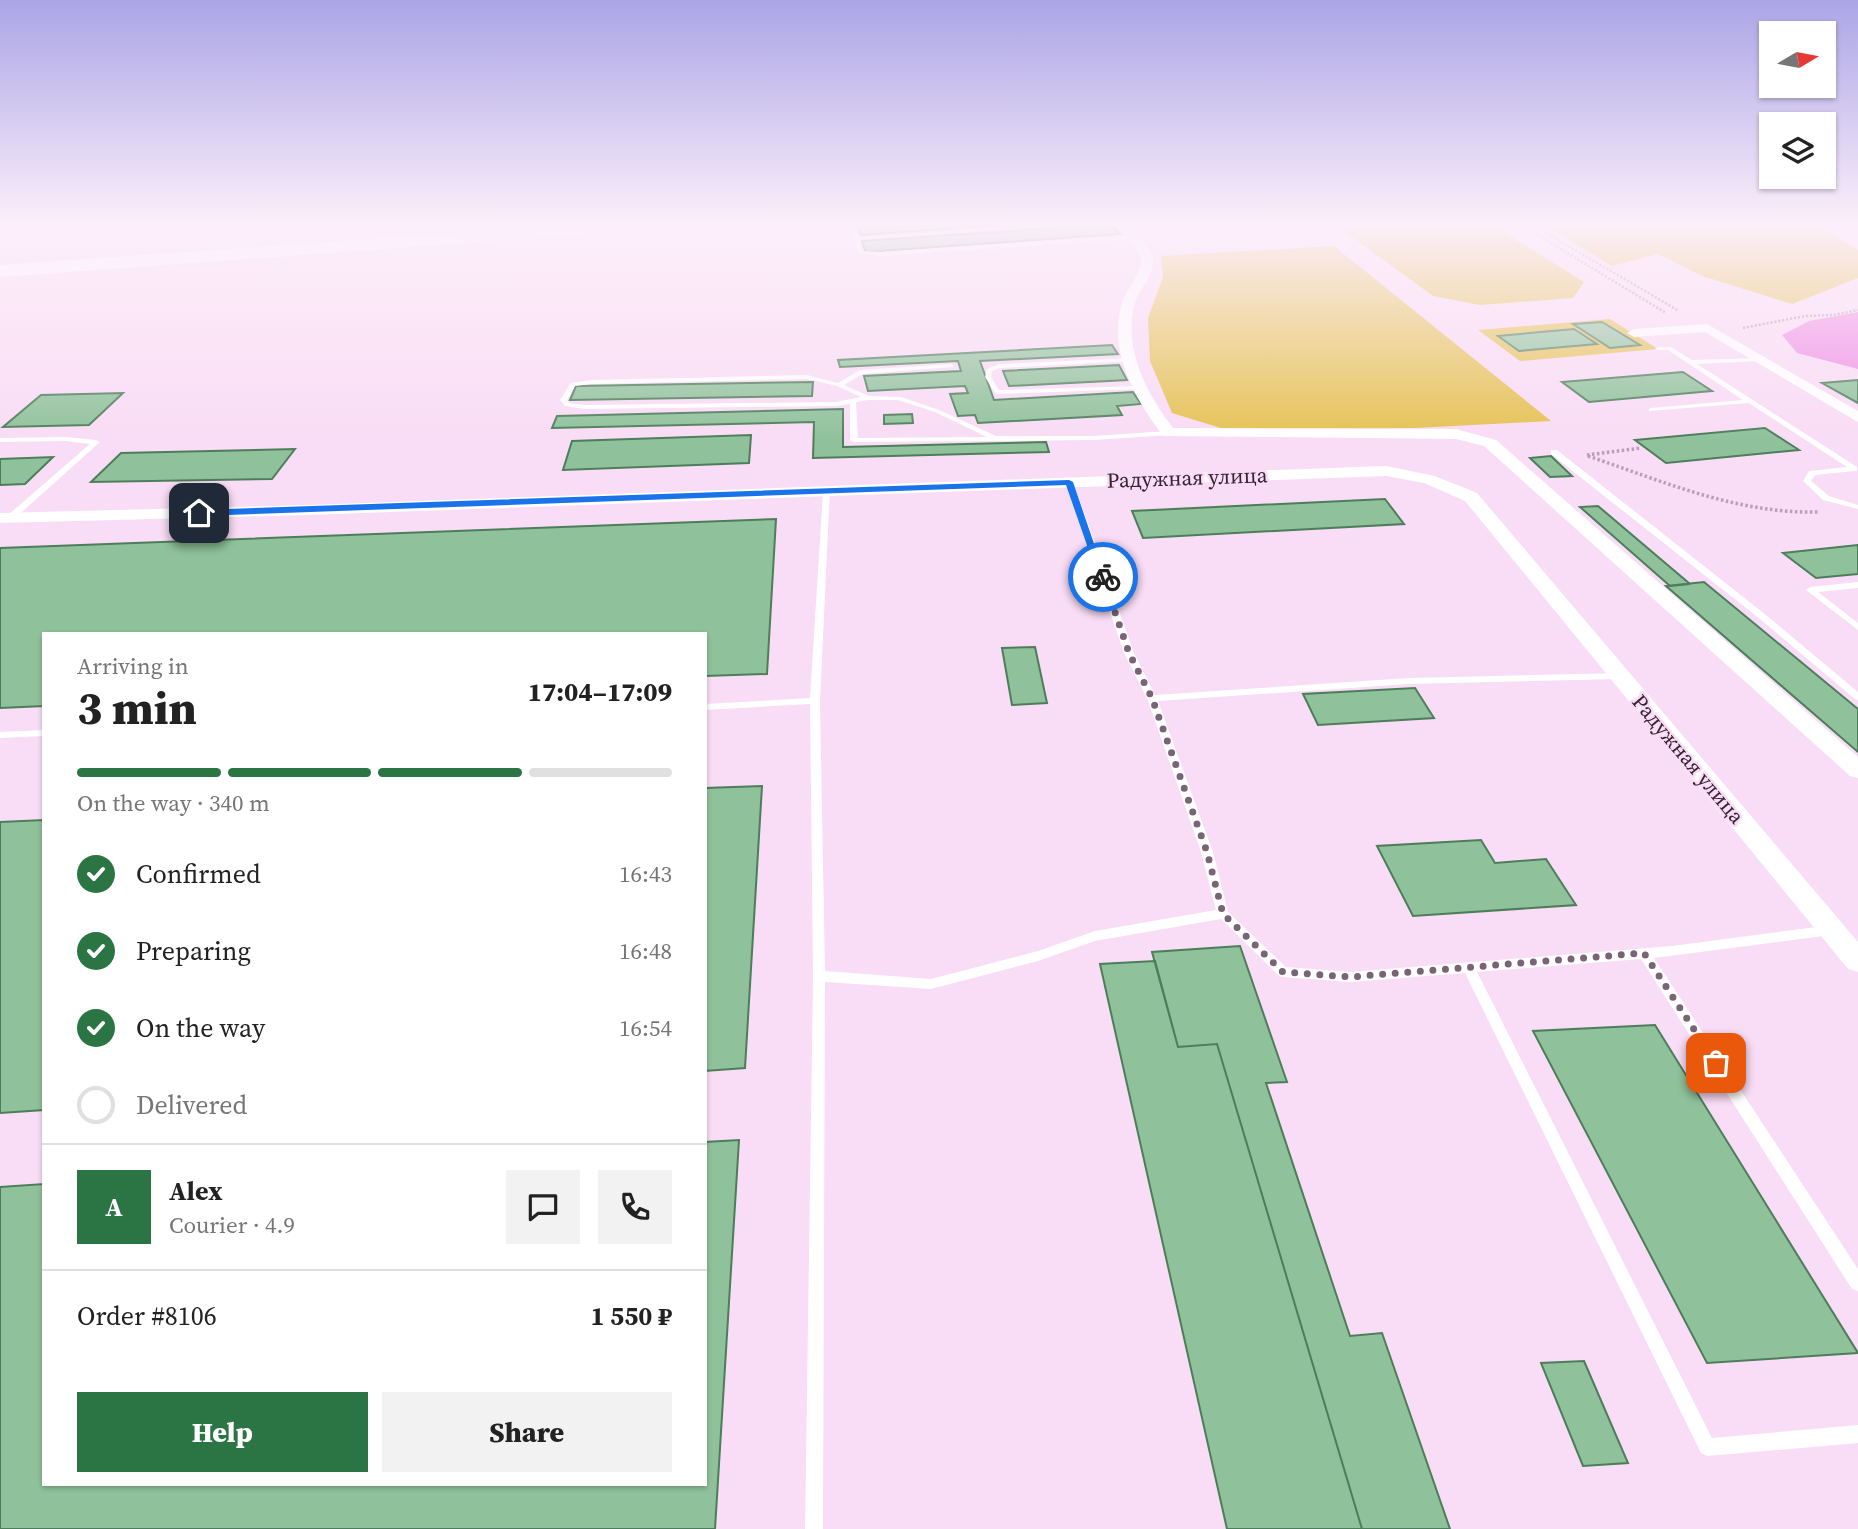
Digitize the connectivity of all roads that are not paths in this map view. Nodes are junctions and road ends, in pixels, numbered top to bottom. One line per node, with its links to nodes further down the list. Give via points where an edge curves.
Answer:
1 (1130, 297): 5 (street, via 1125,320)
2 (1634, 333): 4 (street, via 1707,328)
3 (1658, 349): 6 (lane, via 1669,348)
4 (1759, 359): 6 (lane); 14 (street)
5 (1131, 360): 9 (street); 9 (lane, via 999,366 989,370 988,377 997,392)
6 (1692, 362): 12 (lane)
7 (951, 366): 8 (lane, via 860,372)
8 (839, 385): 10 (lane); 11 (lane, via 807,377 591,382 573,384 563,400 567,405 585,407)
9 (1141, 388): 15 (street)
10 (868, 398): 11 (lane); 16 (lane, via 900,398)
11 (853, 401): 16 (lane, via 854,440)
12 (1752, 401): 13 (lane); 21 (lane, via 1854,469 1812,473 1807,481 1826,498)
13 (1651, 410)
14 (1858, 417)
15 (1169, 433): 16 (lane); 32 (street, via 1456,434 1490,443)
16 (995, 438)
17 (0, 440): 22 (lane, via 96,442)
18 (1554, 452): 26 (lane)
19 (1069, 482): 20 (street, Радужная улица); 25 (street, Радужная улица, via 1386,471 1434,479 1471,497); 27 (lane, via 1129,653)
20 (827, 491): 22 (street, Радужная улица); 28 (lane)
21 (1858, 507)
22 (5, 518)
23 (1858, 585): 24 (lane, via 1810,590)
24 (1858, 627)
25 (1619, 676): 27 (lane, via 1409,681); 34 (street, Радужная улица)
26 (1858, 697)
27 (1152, 698): 33 (lane, via 1207,852)
28 (815, 701): 29 (lane); 38 (lane)
29 (707, 706)
30 (42, 733): 31 (lane)
31 (0, 735)
32 (1858, 770)
33 (1223, 914): 37 (lane, via 1283,972 1350,977); 38 (lane, via 1095,936 931,984)
34 (1831, 930): 35 (lane); 36 (street, Радужная улица)
35 (1644, 953): 37 (lane); 39 (lane)
36 (1858, 961)
37 (1468, 967): 40 (lane, via 1707,1447)
38 (819, 976): 41 (lane)
39 (1858, 1283)
40 (1858, 1434)
41 (814, 1529)

